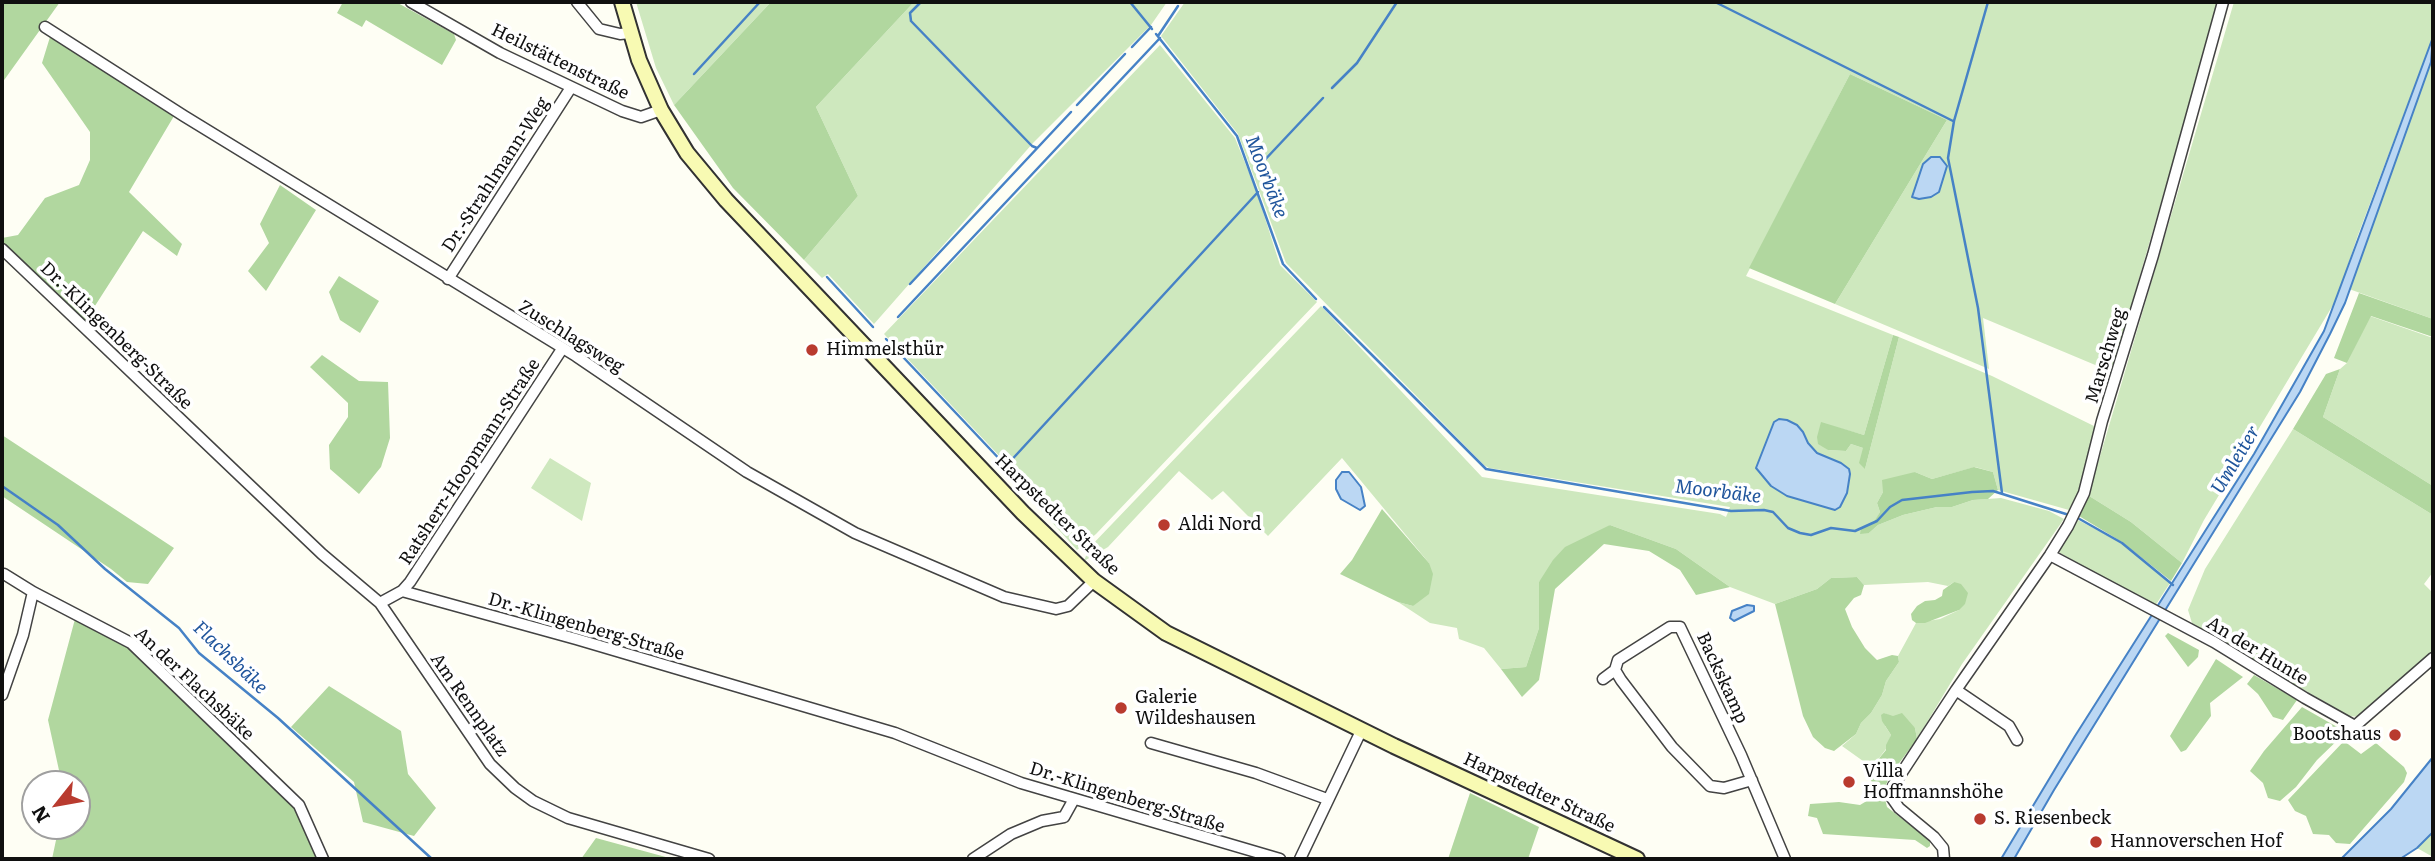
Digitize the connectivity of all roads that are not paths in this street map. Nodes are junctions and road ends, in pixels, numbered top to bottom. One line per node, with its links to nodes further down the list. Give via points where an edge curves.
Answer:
1 (411, 2): 7 (street, Heilstättenstraße)
2 (577, 2): 6 (street, via 599,29)
3 (622, 2): 6 (main road, Harpstedter Straße)
4 (2223, 2): 12 (street, Marschweg, via 2084,492)
5 (45, 27): 10 (street, Zuschlagsweg)
6 (630, 33): 8 (main road, Harpstedter Straße)
7 (570, 89): 8 (street, Heilstättenstraße, via 641,117); 10 (street, Dr.-Strahlmann-Weg)
8 (661, 110): 14 (main road, Harpstedter Straße, via 687,153 726,200 1023,513)
9 (2, 248): 17 (street, Dr.-Klingenberg-Straße, via 321,554)
10 (448, 279): 11 (street, Zuschlagsweg)
11 (562, 349): 14 (street, Zuschlagsweg, via 747,472 855,533 951,576 1004,597 1056,609 1068,606); 16 (street, Ratsherr-Hoopmann-Straße)
12 (2050, 555): 18 (street, An der Hunte, via 2171,618 2356,726); 21 (street, Marschweg)
13 (4, 574): 15 (street, An der Flachsbäke)
14 (1094, 581): 23 (main road, Harpstedter Straße, via 1166,633)
15 (33, 592): 22 (street); 29 (street, An der Flachsbäke, via 131,643 155,664 299,805)
16 (402, 592): 17 (street); 27 (street, Dr.-Klingenberg-Straße, via 895,733)
17 (380, 603): 30 (street, Am Rennplatz, via 490,764 515,788 568,818)
18 (2433, 658)
19 (1615, 670): 20 (street, Backskamp); 26 (street, via 1672,747 1710,786 1724,788); 26 (street, Backskamp, via 1625,655 1670,627 1680,627)
20 (1603, 678)
21 (1955, 690): 24 (street, via 2009,726); 36 (street, Marschweg, via 1893,786 1892,797 1934,837 1943,848)
22 (2, 695)
23 (1362, 729): 28 (street); 34 (main road, Harpstedter Straße)
24 (2017, 740)
25 (1151, 743): 28 (street)
26 (1752, 780): 35 (street, Backskamp)
27 (1074, 799): 31 (street, via 1064,817 1011,834); 32 (street, Dr.-Klingenberg-Straße)
28 (1327, 799): 33 (street)
29 (323, 859)
30 (709, 859)
31 (973, 859)
32 (1280, 859)
33 (1300, 859)
34 (1637, 859)
35 (1785, 859)
36 (1944, 859)

